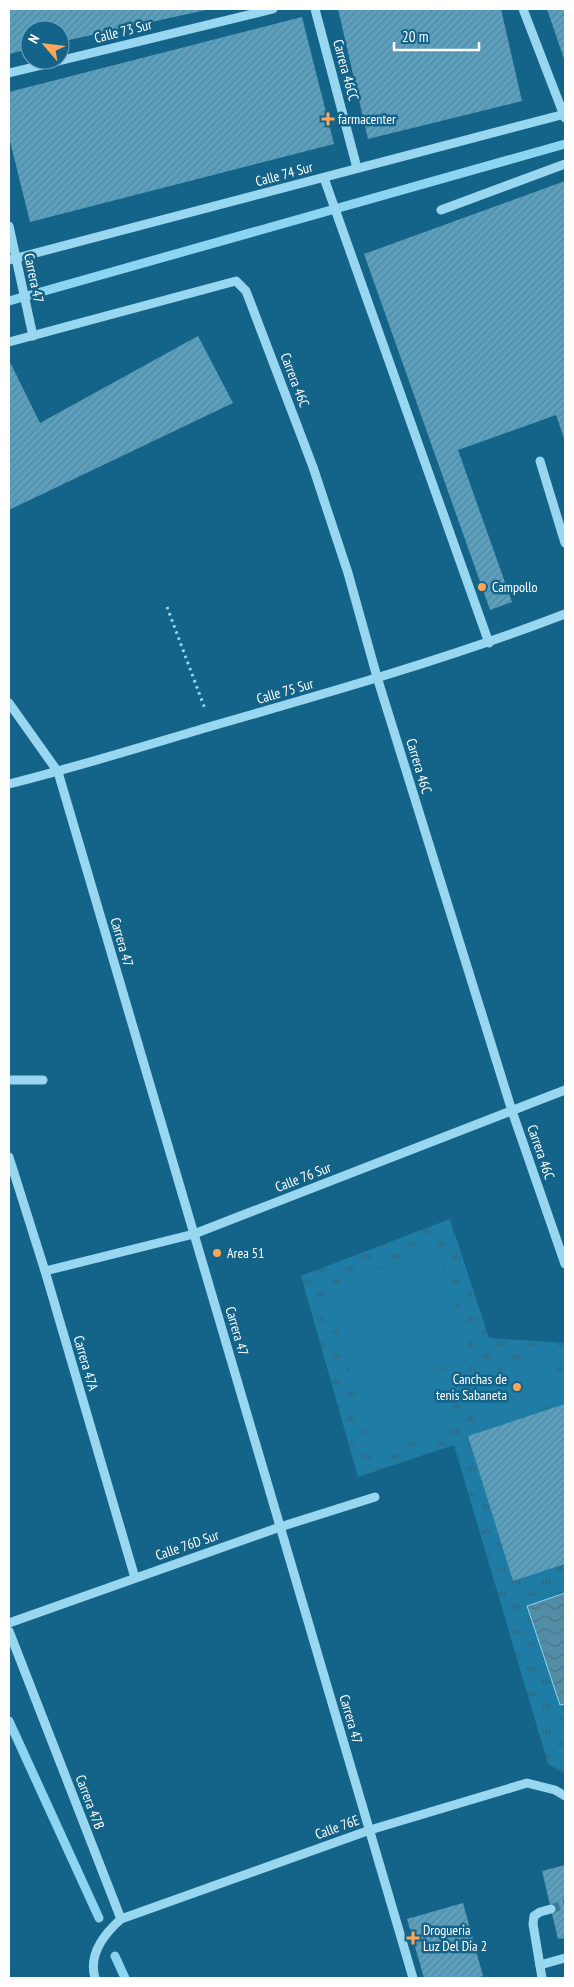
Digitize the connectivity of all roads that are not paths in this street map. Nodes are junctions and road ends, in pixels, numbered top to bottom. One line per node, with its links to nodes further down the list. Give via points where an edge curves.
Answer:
1 (273, 9): 4 (street, Calle 73 Sur)
2 (315, 9): 7 (street, Carrera 46CC)
3 (523, 9): 5 (street)
4 (9, 73)
5 (565, 115): 7 (street, Calle 74 Sur)
6 (565, 164): 9 (street)
7 (357, 168): 8 (street, Calle 74 Sur)
8 (324, 178): 11 (street, Calle 74 Sur); 17 (street)
9 (440, 210)
10 (9, 226): 11 (street, Carrera 47)
11 (12, 259): 12 (street, Carrera 47, via 21,282)
12 (33, 336): 13 (street); 18 (street, Carrera 46C, via 236,281 246,291 313,466)
13 (9, 342)
14 (540, 461): 15 (street)
15 (565, 543)
16 (565, 614): 17 (street, Calle 75 Sur)
17 (489, 643): 18 (street, Calle 75 Sur)
18 (377, 677): 20 (street, Calle 75 Sur); 25 (street, Carrera 46C)
19 (9, 703): 20 (street, Carrera 47)
20 (58, 772): 21 (street, Calle 75 Sur); 27 (street, Carrera 47)
21 (9, 784)
22 (9, 1080): 23 (street)
23 (43, 1080)
24 (565, 1090): 25 (street, Calle 76 Sur)
25 (512, 1111): 27 (street, Calle 76 Sur); 28 (street, Carrera 46C)
26 (9, 1158): 29 (street, Carrera 47A)
27 (194, 1234): 29 (street, Calle 76 Sur); 31 (street, Carrera 47)
28 (565, 1264)
29 (45, 1272): 32 (street, Carrera 47A)
30 (375, 1496): 31 (street, Calle 76D Sur)
31 (280, 1526): 32 (street, Calle 76D Sur); 36 (street, Carrera 47)
32 (135, 1578): 33 (street, Calle 76D Sur)
33 (9, 1623)
34 (9, 1631): 38 (street, Carrera 47B)
35 (565, 1796): 36 (street, Calle 76E, via 527,1783)
36 (370, 1830): 38 (street, Calle 76E); 42 (street, Carrera 47)
37 (550, 1908): 40 (street, via 534,1916)
38 (121, 1919): 41 (street, via 99,1943 94,1959)
39 (565, 1958): 40 (street)
40 (540, 1965): 43 (street)
41 (95, 1978)
42 (413, 1978)
43 (542, 1978)

